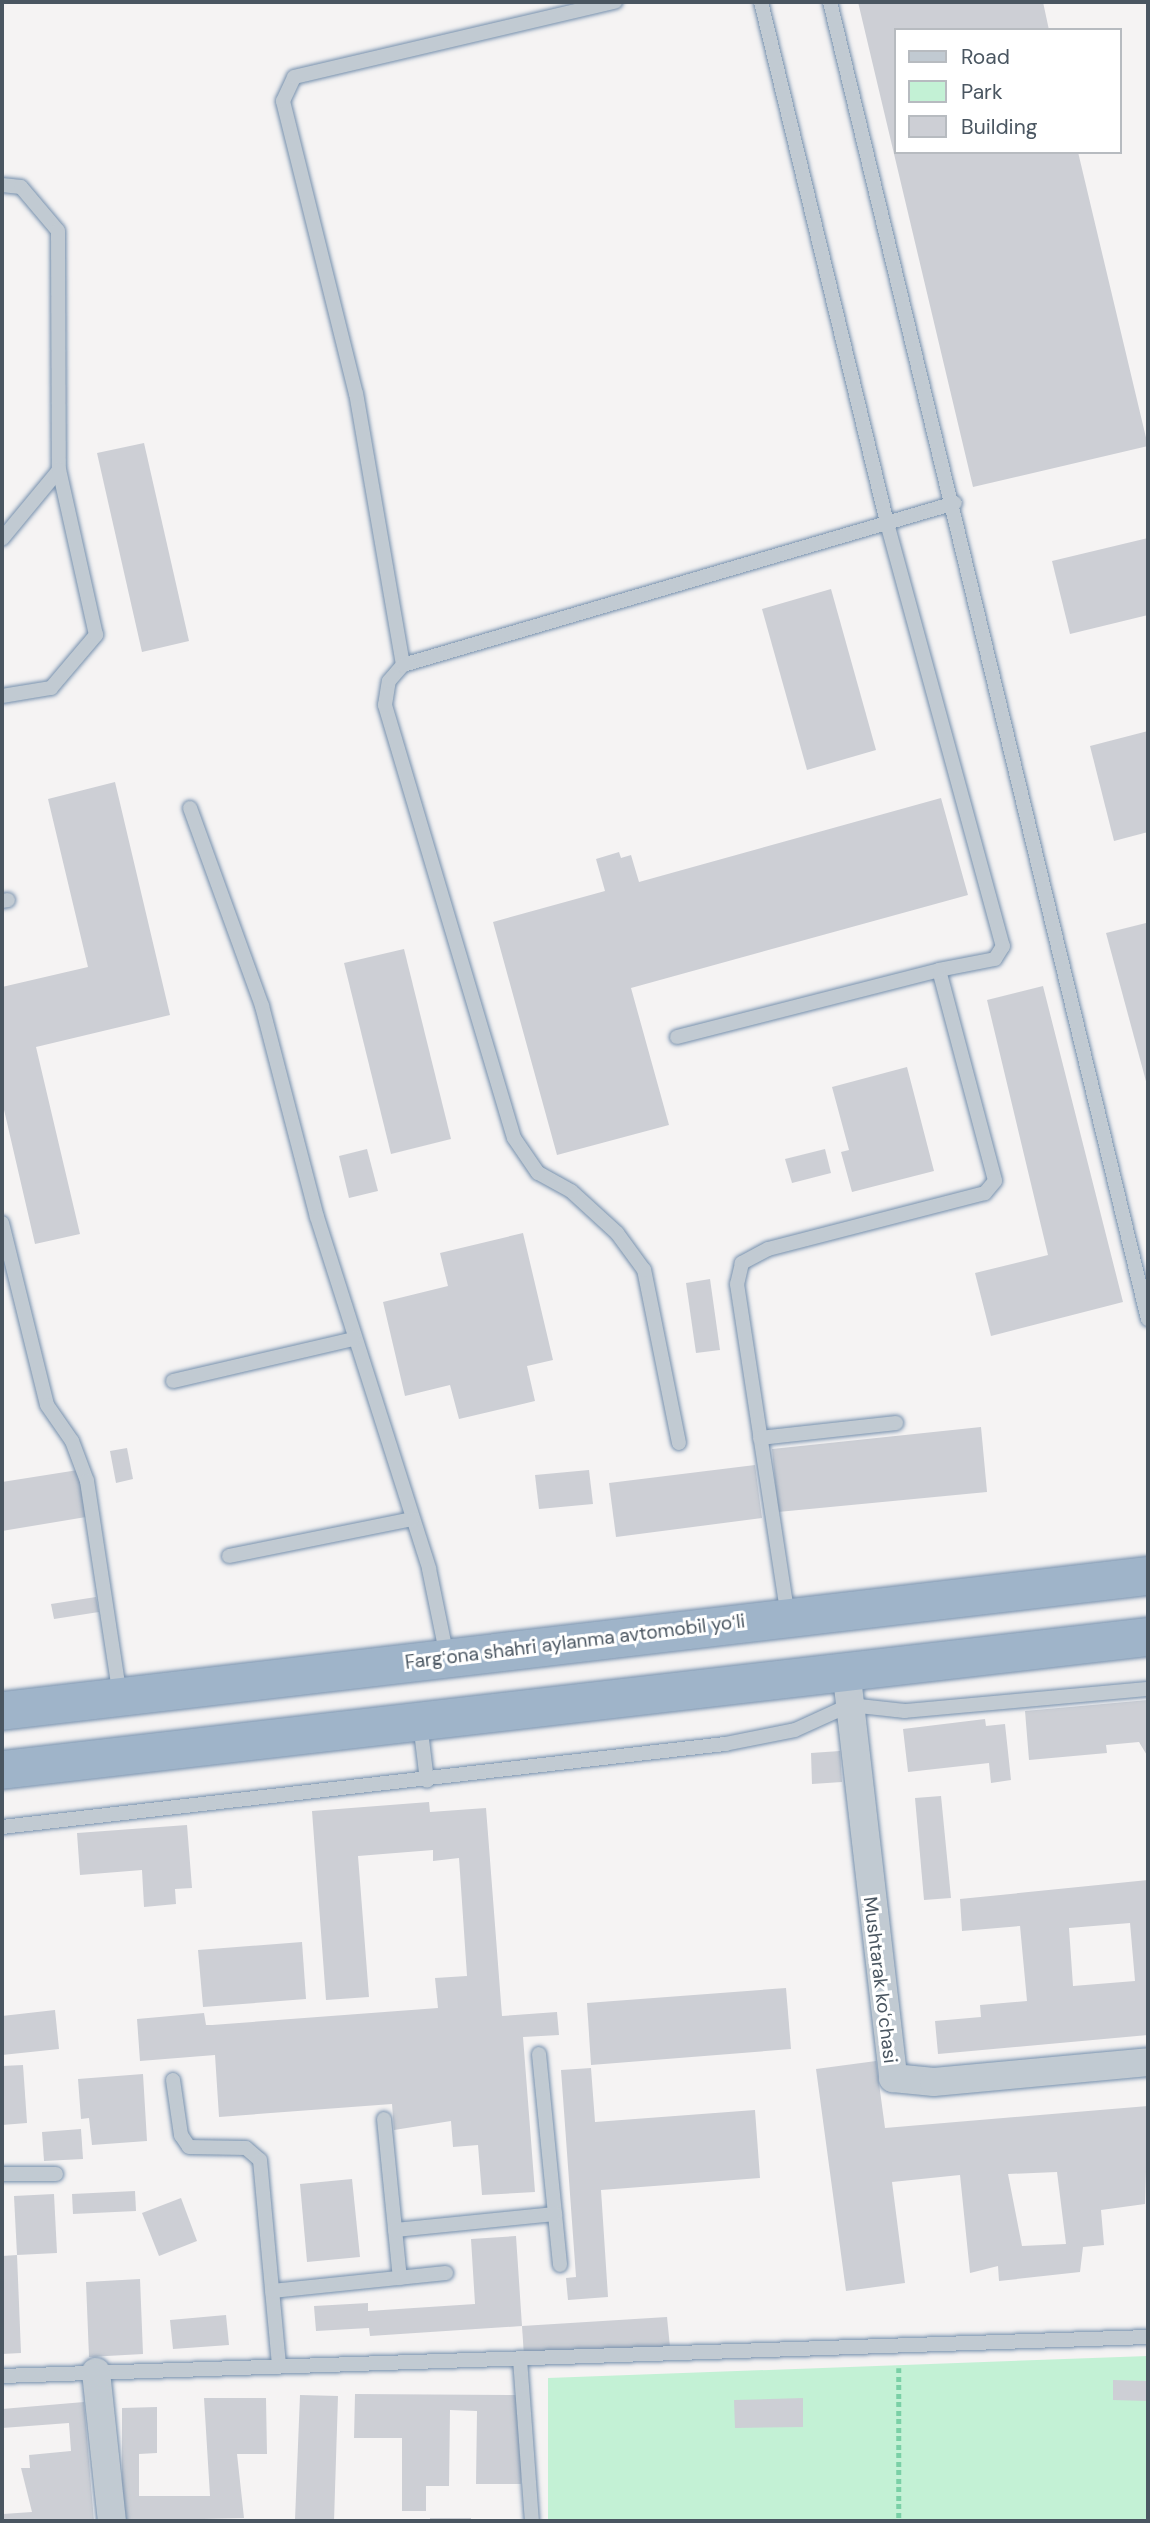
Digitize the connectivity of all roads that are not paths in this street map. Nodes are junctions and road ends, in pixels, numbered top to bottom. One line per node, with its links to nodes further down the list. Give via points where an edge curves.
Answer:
1 (615, 2): 9 (lane, via 294,77 283,102 356,394)
2 (761, 2): 7 (lane)
3 (830, 2): 6 (lane)
4 (2, 185): 5 (lane, via 21,187 58,231)
5 (59, 470): 8 (lane); 10 (lane, via 96,635 51,688)
6 (955, 503): 7 (lane); 15 (lane)
7 (887, 523): 9 (lane); 12 (lane, via 1003,946 995,959)
8 (2, 539)
9 (403, 665): 20 (lane, via 389,681 384,705 514,1138 538,1173 571,1191 617,1233 644,1270)
10 (2, 696)
11 (190, 808): 16 (lane, via 262,1006)
12 (939, 970): 13 (lane); 19 (lane, via 995,1181 985,1193 768,1249 742,1263 737,1284)
13 (677, 1037)
14 (2, 1223): 29 (lane, via 47,1405 72,1441 87,1481)
15 (1148, 1319)
16 (354, 1339): 17 (lane); 21 (lane)
17 (173, 1381)
18 (896, 1423): 19 (lane)
19 (760, 1438): 24 (lane)
20 (679, 1443)
21 (412, 1519): 22 (lane); 26 (lane)
22 (229, 1556)
23 (1148, 1576): 24 (highway, Fargʻona shahri aylanma avtomobil yoʻli)
24 (788, 1616): 26 (highway, Fargʻona shahri aylanma avtomobil yoʻli)
25 (1148, 1637): 27 (highway)
26 (447, 1657): 29 (highway, Fargʻona shahri aylanma avtomobil yoʻli)
27 (848, 1687): 28 (lane, via 905,1712); 31 (highway); 33 (lane, via 795,1730 725,1744); 36 (street, Mushtarak koʻchasi, via 893,2078 934,2082)
28 (1148, 1689)
29 (120, 1697): 30 (highway, Fargʻona shahri aylanma avtomobil yoʻli)
30 (2, 1711)
31 (419, 1720): 32 (highway); 33 (lane)
32 (2, 1770)
33 (427, 1781): 34 (lane)
34 (2, 1828)
35 (539, 2054): 41 (lane)
36 (1148, 2062)
37 (173, 2080): 46 (lane, via 189,2147 246,2148 260,2160)
38 (384, 2119): 42 (lane)
39 (2, 2174): 40 (lane)
40 (56, 2174)
41 (555, 2214): 42 (lane); 43 (lane)
42 (395, 2230): 45 (lane)
43 (560, 2265)
44 (446, 2273): 45 (lane)
45 (400, 2278): 46 (lane)
46 (272, 2291): 49 (lane)
47 (1148, 2337): 48 (lane)
48 (520, 2358): 49 (lane); 53 (lane)
49 (279, 2366): 50 (lane)
50 (96, 2372): 51 (lane); 52 (street)
51 (2, 2376)
52 (112, 2521)
53 (532, 2521)

